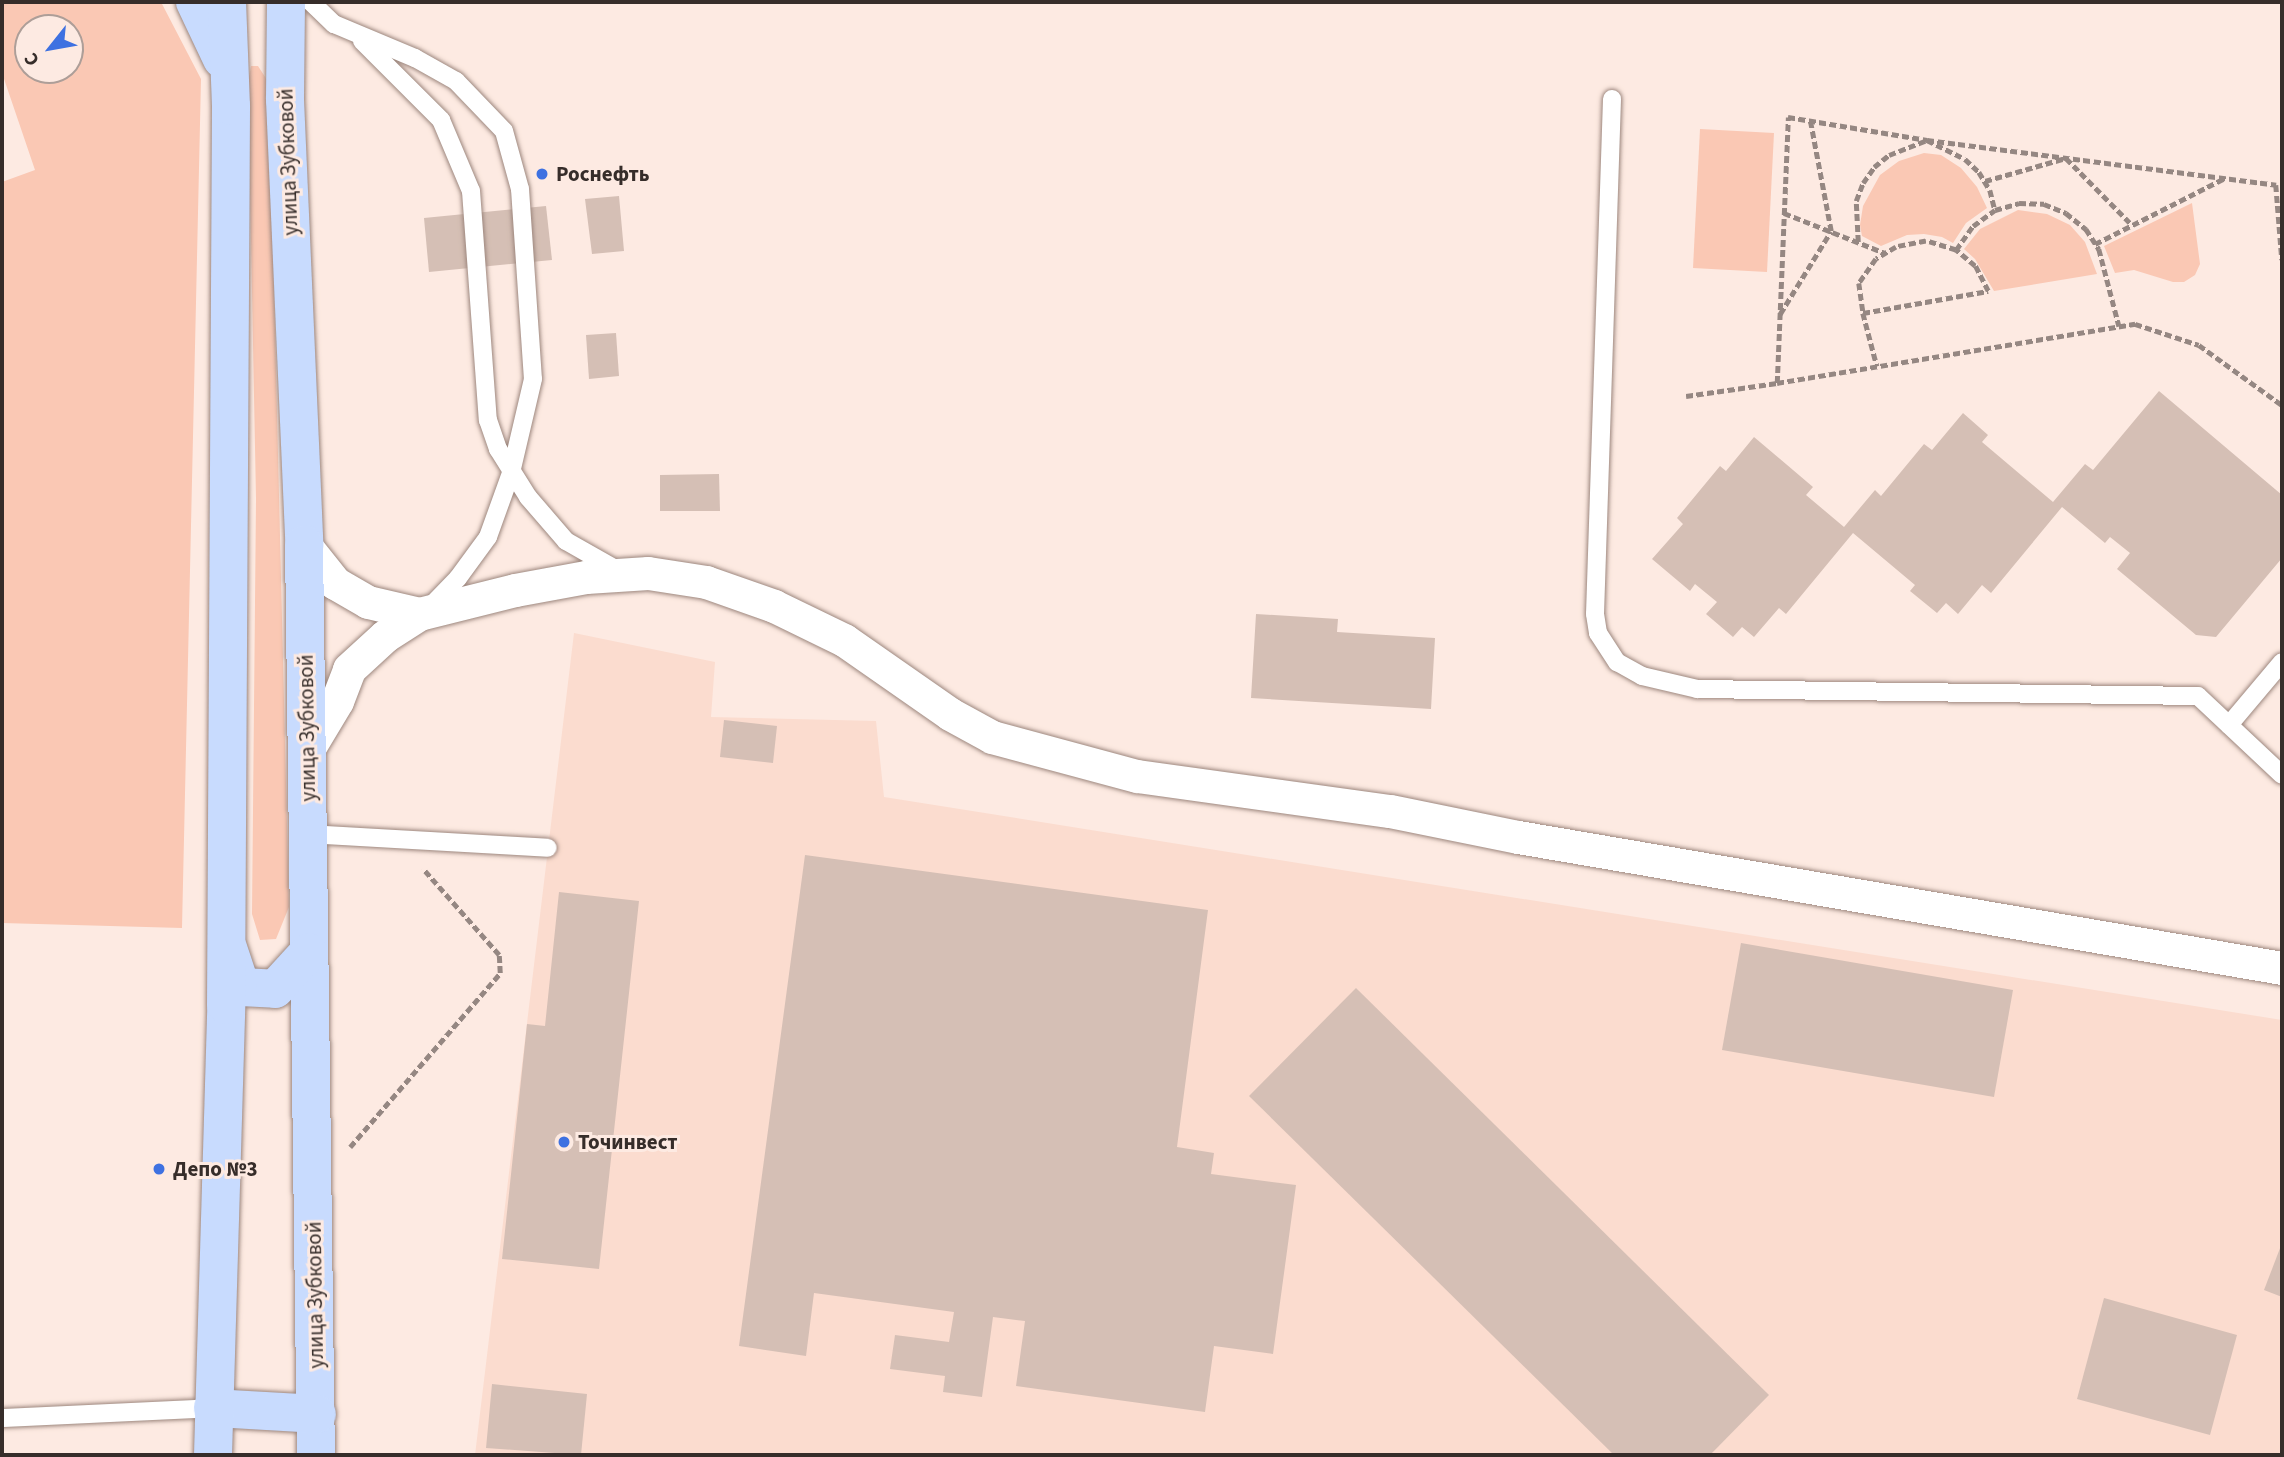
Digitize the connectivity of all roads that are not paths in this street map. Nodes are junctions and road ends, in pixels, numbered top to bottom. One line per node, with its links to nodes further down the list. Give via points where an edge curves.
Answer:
1 (195, 2): 6 (main road)
2 (227, 2): 6 (main road)
3 (286, 2): 9 (main road, улица Зубковой, via 285,100)
4 (311, 2): 5 (lane, via 334,24)
5 (357, 35): 8 (lane, via 441,120 471,191 488,420); 8 (lane, via 415,58 456,81 504,131 520,188 533,379)
6 (229, 74): 18 (main road)
7 (1612, 99): 13 (lane, via 1595,614 1598,633 1618,662 1642,676 1697,689 2198,696)
8 (511, 473): 10 (lane, via 566,541); 11 (lane, via 488,537 458,579)
9 (304, 544): 11 (street, via 321,568 346,589 368,602); 14 (main road, улица Зубковой)
10 (626, 574): 11 (street, via 515,590); 20 (street, via 706,582 774,606 844,640 950,715 992,737 1137,776 1390,811)
11 (419, 614): 14 (street, via 385,636 349,669 337,701)
12 (2282, 662): 13 (lane)
13 (2229, 725): 15 (lane)
14 (307, 751): 16 (main road, улица Зубковой)
15 (2282, 775)
16 (308, 834): 17 (lane); 19 (main road, улица Зубковой)
17 (548, 848)
18 (224, 936): 19 (main road, via 242,987 275,989); 21 (main road, via 226,1005)
19 (309, 952): 22 (main road, улица Зубковой)
20 (2282, 968)
21 (213, 1408): 22 (main road); 23 (lane); 24 (main road)
22 (317, 1414): 25 (main road, улица Зубковой)
23 (2, 1418)
24 (213, 1455)
25 (316, 1455)

